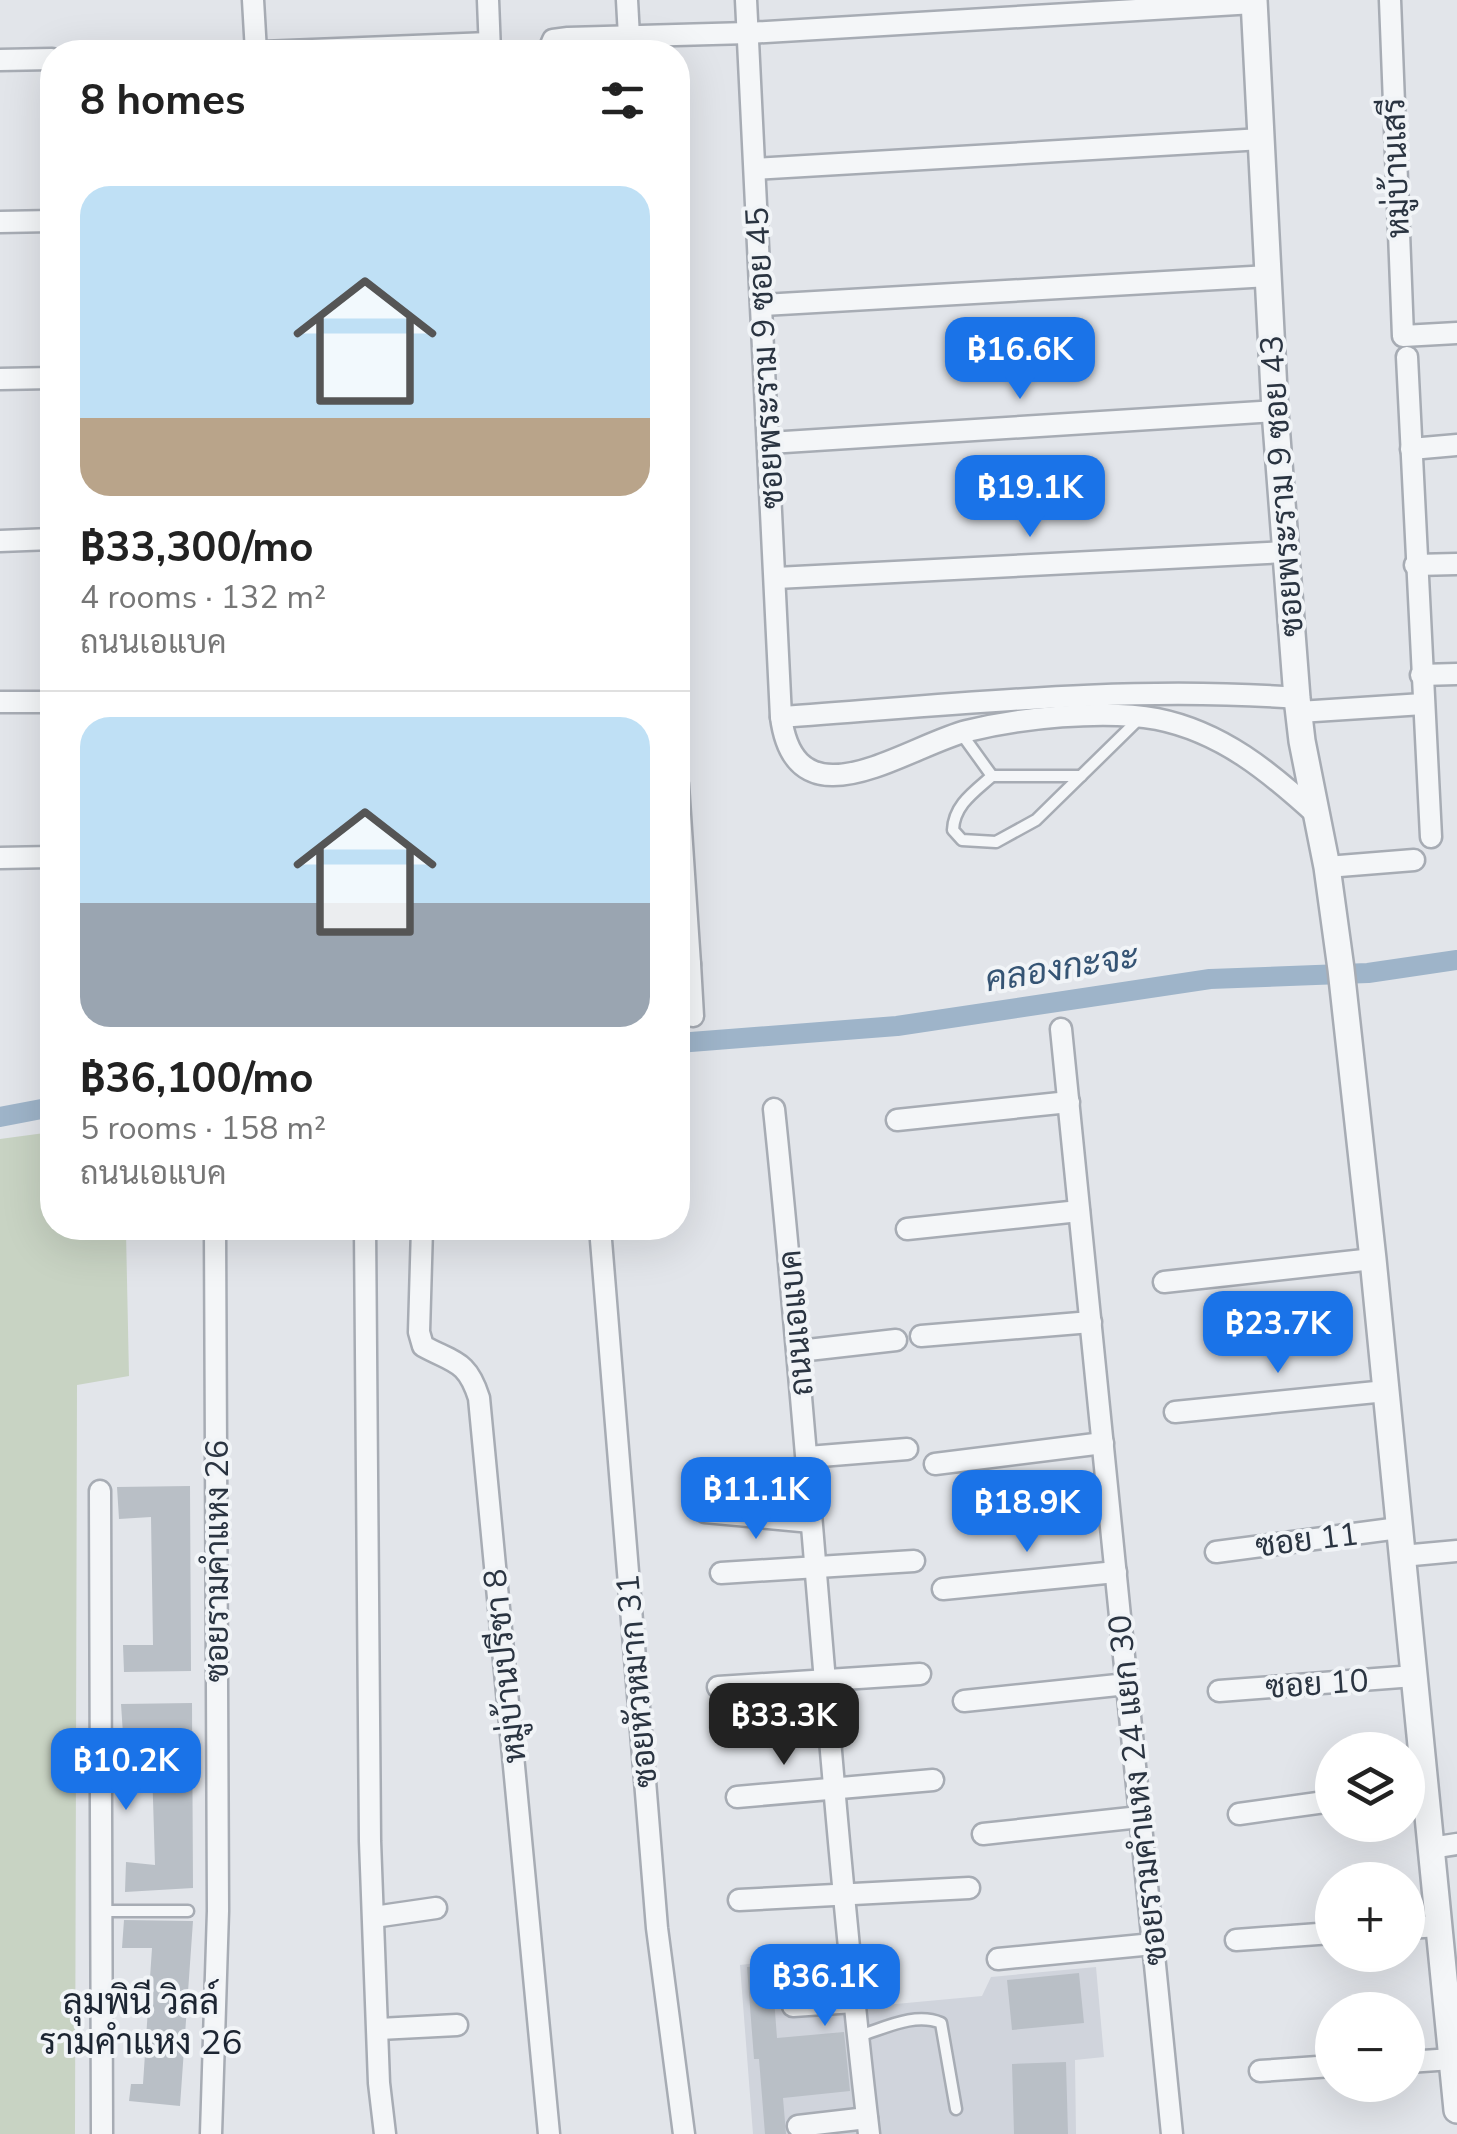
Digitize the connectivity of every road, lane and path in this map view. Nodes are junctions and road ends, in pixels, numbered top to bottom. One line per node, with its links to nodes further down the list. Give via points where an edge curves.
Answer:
1 (253, 0): 9 (street)
2 (488, 0): 10 (street)
3 (627, 0): 8 (street)
4 (746, 0): 7 (street, ซอยพระราม 9 ซอย 45)
5 (1390, 0): 21 (street, หมู่บ้านเสรี)
6 (1254, 2): 7 (street); 14 (street, ซอยพระราม 9 ซอย 43)
7 (748, 33): 8 (street); 15 (street, ซอยพระราม 9 ซอย 45)
8 (628, 37): 11 (street)
9 (258, 40)
10 (490, 40)
11 (558, 40)
12 (40, 59): 13 (street)
13 (0, 60)
14 (1262, 139): 15 (street); 18 (street, ซอยพระราม 9 ซอย 43)
15 (755, 169): 19 (street, ซอยพระราม 9 ซอย 45)
16 (40, 221): 17 (street)
17 (0, 222)
18 (1269, 276): 19 (street); 24 (street, ซอยพระราม 9 ซอย 43)
19 (763, 305): 25 (street, ซอยพระราม 9 ซอย 45)
20 (1457, 333): 21 (street)
21 (1405, 346): 27 (street, หมู่บ้านเสรี)
22 (40, 378): 23 (street)
23 (0, 379)
24 (1275, 411): 25 (street); 30 (street, ซอยพระราม 9 ซอย 43)
25 (769, 443): 33 (street, ซอยพระราม 9 ซอย 45)
26 (1457, 445): 27 (street)
27 (1411, 448): 32 (street, หมู่บ้านเสรี)
28 (40, 539): 29 (street)
29 (0, 541)
30 (1286, 552): 33 (street); 41 (street, ซอยพระราม 9 ซอย 43)
31 (1457, 564): 32 (street)
32 (1415, 566): 35 (street, หมู่บ้านเสรี)
33 (776, 578): 42 (street, ซอยพระราม 9 ซอย 45)
34 (1457, 674): 35 (street)
35 (1421, 676): 40 (street, หมู่บ้านเสรี)
36 (1186, 694): 39 (street); 41 (street, via 1230,693); 44 (street)
37 (0, 702): 38 (street)
38 (40, 702)
39 (957, 704): 42 (street); 45 (street)
40 (1423, 704): 41 (street); 49 (street, หมู่บ้านเสรี)
41 (1298, 705): 48 (street, ซอยพระราม 9 ซอย 43)
42 (782, 717): 45 (street, ซอยพระราม 9 ซอย 45, via 791,756 819,772 842,775)
43 (1140, 718): 44 (street); 45 (street, via 1052,719); 47 (lane)
44 (1186, 727): 48 (street, via 1250,757)
45 (962, 733): 46 (lane)
46 (992, 776): 47 (lane); 47 (lane, via 954,817 962,840 996,842 1018,832)
47 (1081, 776)
48 (1318, 816): 53 (street, ซอยพระราม 9 ซอย 43)
49 (1431, 837)
50 (40, 857): 51 (street)
51 (0, 858)
52 (1414, 860): 53 (street)
53 (1327, 868): 66 (street, ซอยพระราม 9 ซอย 43)
54 (690, 999): 55 (street)
55 (693, 1016)
56 (1061, 1029): 57 (street, ซอยรามคำแหง 24 แยก 30)
57 (1068, 1102): 59 (street); 60 (street, ซอยรามคำแหง 24 แยก 30)
58 (774, 1109): 71 (street, ถนนเอแบค)
59 (897, 1120)
60 (1080, 1210): 61 (street); 68 (street, ซอยรามคำแหง 24 แยก 30)
61 (906, 1229)
62 (216, 1240): 136 (street, ซอยรามคำแหง 26, via 218,1911)
63 (365, 1240): 114 (street)
64 (422, 1240): 138 (street, หมู่บ้านปรีชา 8, via 422,1346 462,1365 479,1398)
65 (601, 1240): 139 (street, ซอยหัวหมาก 31, via 657,1928)
66 (1373, 1259): 67 (street); 72 (street, ซอยพระราม 9 ซอย 43)
67 (1164, 1282)
68 (1091, 1322): 69 (street); 74 (street, ซอยรามคำแหง 24 แยก 30)
69 (921, 1336)
70 (896, 1340): 71 (street)
71 (800, 1352): 76 (street, ถนนเอแบค)
72 (1386, 1391): 73 (street); 81 (street, ซอยพระราม 9 ซอย 43)
73 (1175, 1412)
74 (1103, 1443): 77 (street); 87 (street, ซอยรามคำแหง 24 แยก 30)
75 (907, 1449): 76 (street)
76 (808, 1457): 80 (street, ถนนเอแบค)
77 (935, 1464)
78 (100, 1491): 112 (street)
79 (705, 1512): 80 (street)
80 (812, 1522): 86 (street, ถนนเอแบค)
81 (1399, 1528): 83 (street, ซอย 11); 84 (street, ซอยพระราม 9 ซอย 43)
82 (1457, 1551): 84 (street)
83 (1216, 1552)
84 (1402, 1556): 91 (street, ซอยพระราม 9 ซอย 43)
85 (914, 1561): 86 (street)
86 (814, 1570): 88 (street); 92 (street, ถนนเอแบค)
87 (1116, 1572): 89 (street); 93 (street, ซอยรามคำแหง 24 แยก 30)
88 (721, 1573)
89 (944, 1589)
90 (920, 1674): 92 (street)
91 (1414, 1676): 95 (street, ซอย 10); 97 (street, ซอยพระราม 9 ซอย 43)
92 (823, 1680): 94 (street); 99 (street, ถนนเอแบค)
93 (1127, 1684): 96 (street); 103 (street, ซอยรามคำแหง 24 แยก 30)
94 (718, 1687)
95 (1220, 1691)
96 (964, 1701)
97 (1415, 1732)
98 (933, 1780): 99 (street)
99 (835, 1789): 100 (street); 109 (street, ถนนเอแบค)
100 (737, 1797)
101 (1315, 1803): 102 (street)
102 (1240, 1814)
103 (1140, 1817): 105 (street); 119 (street, ซอยรามคำแหง 24 แยก 30)
104 (1425, 1825): 107 (street, ซอยพระราม 9 ซอย 43)
105 (982, 1834)
106 (1457, 1844): 107 (street)
107 (1431, 1848): 115 (street, ซอยพระราม 9 ซอย 43)
108 (969, 1888): 109 (street)
109 (844, 1894): 110 (street); 121 (street, ถนนเอแบค)
110 (739, 1900)
111 (436, 1908): 114 (street)
112 (102, 1911): 113 (lane); 135 (street)
113 (188, 1911)
114 (374, 1917): 124 (street)
115 (1439, 1926): 116 (street); 126 (street, ซอยพระราม 9 ซอย 43)
116 (1425, 1927)
117 (1315, 1934): 118 (street)
118 (1236, 1940)
119 (1153, 1944): 120 (street); 140 (street, ซอยรามคำแหง 24 แยก 30)
120 (998, 1959)
121 (854, 2002): 122 (street); 125 (street, ถนนเอแบค)
122 (793, 2006)
123 (457, 2025): 124 (street)
124 (379, 2029): 137 (street)
125 (858, 2036): 131 (lane, via 911,2020 941,2023); 134 (street, ถนนเอแบค)
126 (1452, 2059): 127 (street); 130 (street, ซอยพระราม 9 ซอย 43)
127 (1425, 2061)
128 (1315, 2067): 129 (street)
129 (1260, 2071)
130 (1456, 2099): 132 (street, ซอยพระราม 9 ซอย 43)
131 (956, 2109)
132 (1457, 2110)
133 (798, 2126): 134 (street)
134 (868, 2126)
135 (102, 2134)
136 (211, 2134)
137 (385, 2134)
138 (549, 2134)
139 (684, 2134)
140 (1172, 2134)

